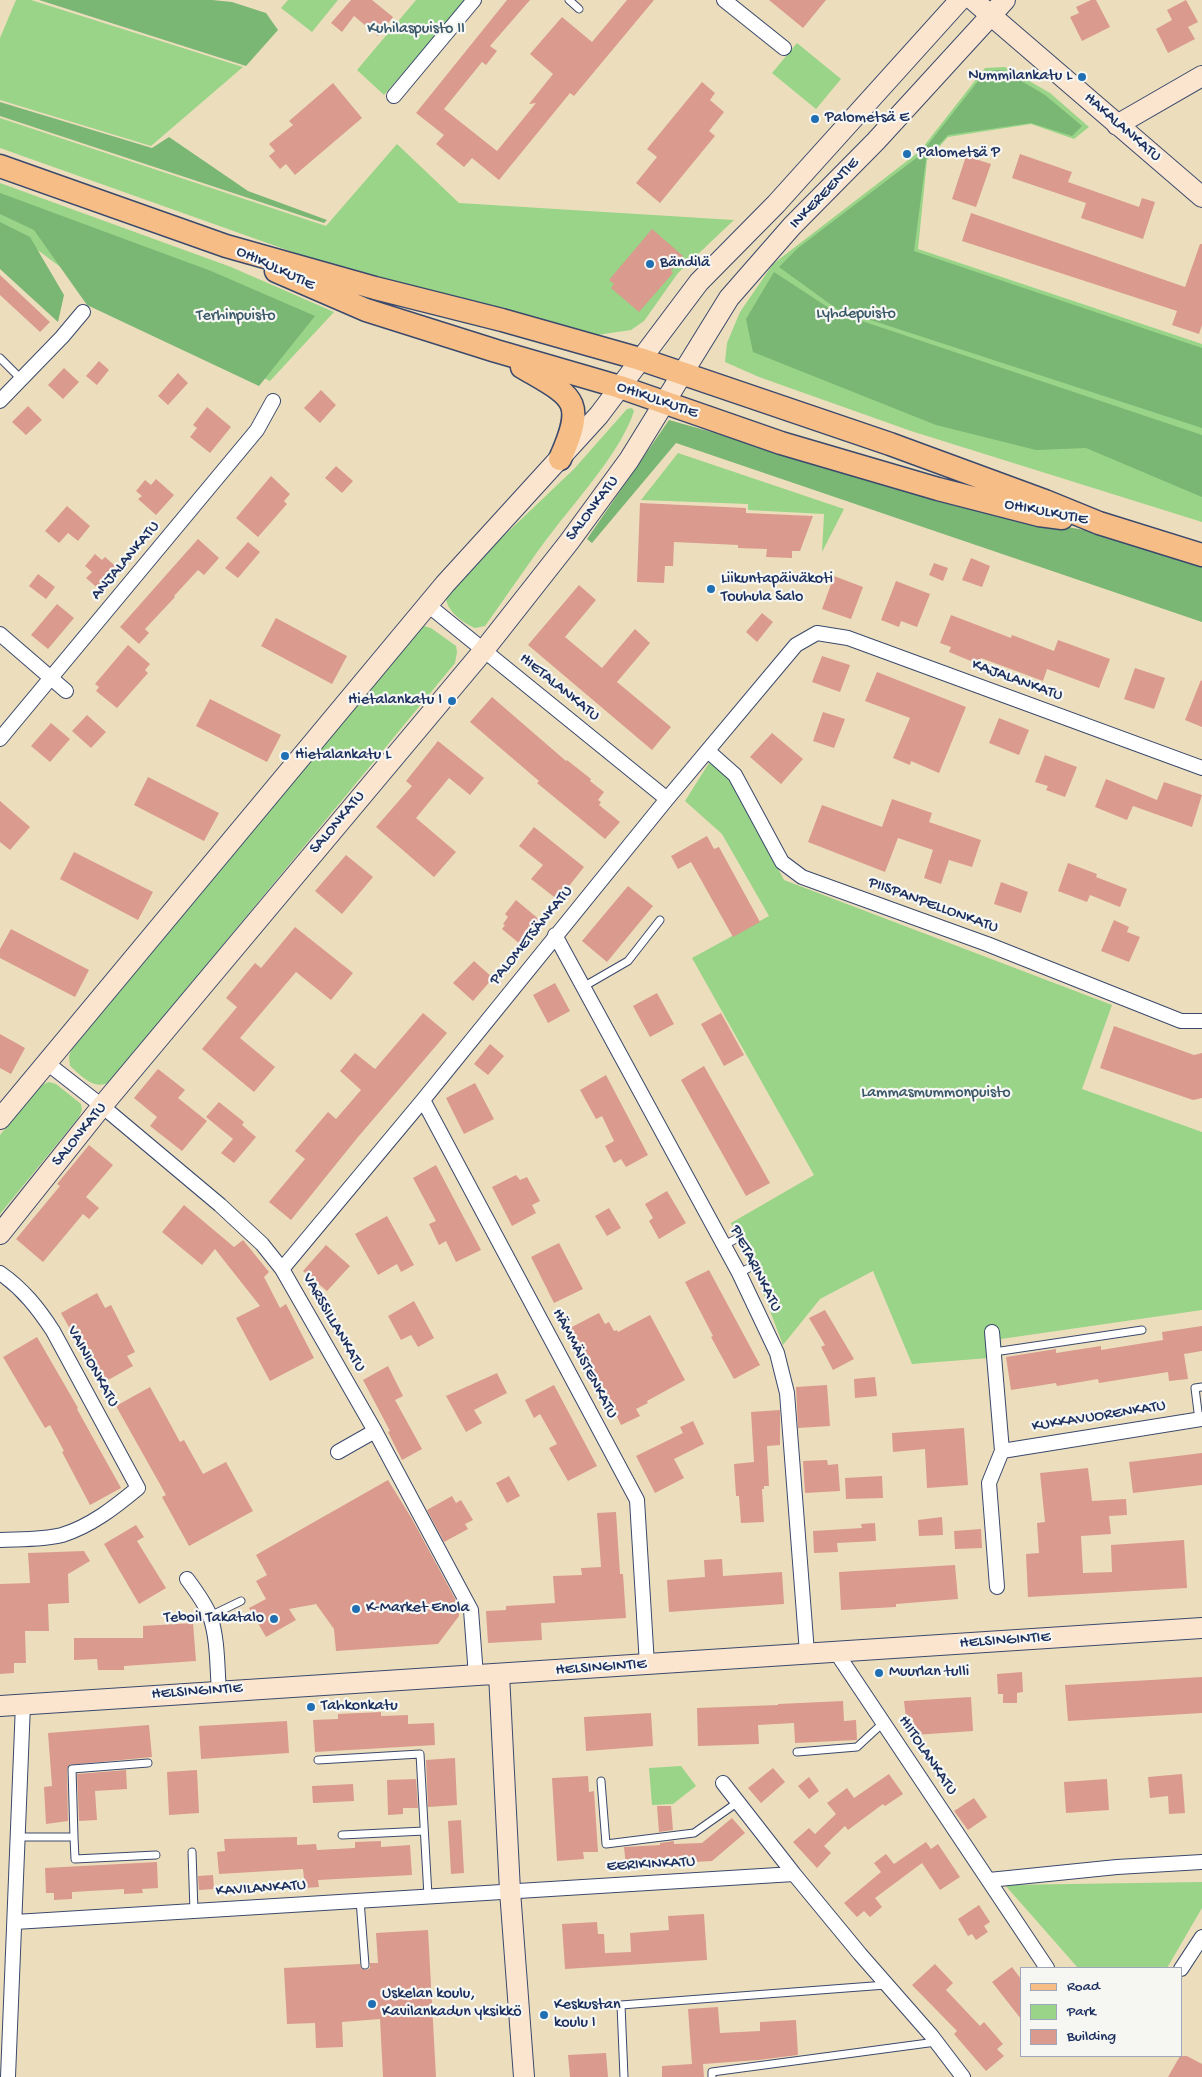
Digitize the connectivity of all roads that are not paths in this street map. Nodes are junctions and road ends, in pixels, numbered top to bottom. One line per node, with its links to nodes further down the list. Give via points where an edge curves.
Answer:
1 (474, 0): 11 (street)
2 (569, 0): 7 (lane)
3 (724, 0): 9 (street)
4 (960, 0): 19 (main road, INKEREENTIE, via 776,204 699,282)
5 (973, 0): 8 (main road, HAKALANKATU)
6 (1005, 0): 8 (main road, INKEREENTIE)
7 (579, 9)
8 (991, 16): 12 (main road, HAKALANKATU); 20 (main road, INKEREENTIE, via 748,275 712,323)
9 (784, 48)
10 (1202, 76): 12 (main road)
11 (394, 96)
12 (1117, 125): 14 (main road, HAKALANKATU)
13 (0, 166): 15 (main road, OHIKULKUTIE)
14 (1202, 197)
15 (226, 246): 17 (main road, OHIKULKUTIE, via 366,310); 19 (main road, OHIKULKUTIE)
16 (84, 312): 21 (street)
17 (496, 351): 22 (main road, OHIKULKUTIE); 26 (main road, via 569,398 575,420)
18 (0, 358): 21 (lane)
19 (640, 359): 20 (main road, OHIKULKUTIE); 22 (main road, INKEREENTIE)
20 (683, 373): 25 (main road, INKEREENTIE); 27 (main road, OHIKULKUTIE, via 890,444)
21 (21, 379): 23 (street)
22 (620, 387): 25 (main road, OHIKULKUTIE); 26 (main road)
23 (0, 401)
24 (273, 401): 33 (street, ANJALANKATU, via 257,430)
25 (664, 404): 27 (main road, OHIKULKUTIE, via 913,482 1039,515); 32 (main road, SALONKATU, via 606,493)
26 (560, 459): 29 (main road)
27 (1099, 523): 28 (main road, OHIKULKUTIE)
28 (1202, 555)
29 (428, 604): 32 (street, HIETALANKATU); 43 (main road)
30 (817, 633): 36 (street, PALOMETSÄNKATU, via 796,645); 37 (street, KAJALANKATU, via 848,638)
31 (0, 634): 33 (street)
32 (484, 650): 38 (street, HIETALANKATU); 45 (main road, SALONKATU)
33 (52, 678): 34 (street); 35 (street, ANJALANKATU)
34 (66, 691)
35 (0, 740)
36 (708, 751): 38 (street, PALOMETSÄNKATU); 42 (street, PIISPANPELLONKATU, via 735,775 782,862 802,877 987,944 1181,1021)
37 (1202, 768)
38 (667, 799): 40 (street, PALOMETSÄNKATU)
39 (660, 920): 41 (lane, via 628,961)
40 (555, 935): 41 (street, PIETARINKATU); 44 (street, PALOMETSÄNKATU)
41 (583, 987): 49 (street, PIETARINKATU)
42 (1202, 1021)
43 (47, 1064): 45 (street, VARSSILLANKATU); 46 (main road)
44 (423, 1100): 51 (street, PALOMETSÄNKATU); 70 (street, HÄMMÄISTENKATU, via 637,1500)
45 (102, 1106): 47 (main road, SALONKATU); 51 (street, VARSSILLANKATU, via 220,1205 262,1244)
46 (0, 1119)
47 (0, 1234)
48 (738, 1238): 49 (lane)
49 (724, 1245): 53 (street, PIETARINKATU)
50 (753, 1266): 53 (lane)
51 (282, 1269): 59 (street, VARSSILLANKATU)
52 (0, 1273): 62 (street, VAINIONKATU, via 20,1288 40,1310 138,1488 83,1527 61,1535)
53 (739, 1273): 69 (street, PIETARINKATU, via 777,1353 787,1393)
54 (1142, 1330): 56 (lane)
55 (992, 1332): 56 (street)
56 (994, 1352): 60 (street)
57 (1202, 1387): 58 (lane, via 1195,1388)
58 (1200, 1420): 60 (street, KUKKAVUORENKATU)
59 (375, 1431): 61 (street); 72 (street, VARSSILLANKATU, via 472,1610)
60 (1002, 1451): 64 (street, via 989,1483)
61 (338, 1452)
62 (0, 1540)
63 (188, 1579): 66 (street)
64 (997, 1588)
65 (241, 1601): 66 (lane)
66 (210, 1616): 73 (street)
67 (1202, 1628): 68 (main road, HELSINGINTIE)
68 (836, 1652): 69 (main road, HELSINGINTIE); 76 (street, HIITOLANKATU)
69 (807, 1653): 70 (main road, HELSINGINTIE)
70 (647, 1665): 71 (main road, HELSINGINTIE)
71 (499, 1674): 72 (main road, HELSINGINTIE); 92 (main road)
72 (476, 1676): 73 (main road, HELSINGINTIE)
73 (218, 1691): 74 (main road, HELSINGINTIE)
74 (23, 1704): 75 (main road, HELSINGINTIE); 85 (street)
75 (0, 1706)
76 (884, 1722): 77 (lane, via 857,1747); 91 (street, HIITOLANKATU)
77 (797, 1752)
78 (318, 1760): 83 (lane, via 420,1754)
79 (148, 1763): 86 (lane, via 72,1769)
80 (601, 1781): 82 (lane, via 606,1844 694,1833)
81 (723, 1783): 82 (street)
82 (738, 1802): 90 (street)
83 (424, 1831): 84 (lane); 93 (lane)
84 (342, 1835)
85 (18, 1837): 86 (lane); 96 (street)
86 (74, 1837): 88 (lane, via 75,1859)
87 (192, 1852): 95 (lane)
88 (156, 1855)
89 (1202, 1862): 91 (street)
90 (794, 1874): 92 (street, EERIKINKATU); 101 (street)
91 (989, 1880): 99 (street, HIITOLANKATU)
92 (510, 1891): 93 (street, KAVILANKATU); 104 (main road)
93 (428, 1896): 94 (street, KAVILANKATU)
94 (360, 1900): 95 (street, KAVILANKATU); 98 (lane)
95 (194, 1911): 96 (street, KAVILANKATU)
96 (15, 1922): 103 (street)
97 (1202, 1937): 100 (street)
98 (365, 1965)
99 (1046, 1967)
100 (1182, 1967)
101 (887, 1985): 102 (street); 105 (lane, via 621,2004)
102 (936, 2042): 106 (lane, via 712,2072); 107 (street)
103 (8, 2077)
104 (524, 2077)
105 (624, 2077)
106 (712, 2077)
107 (963, 2077)

